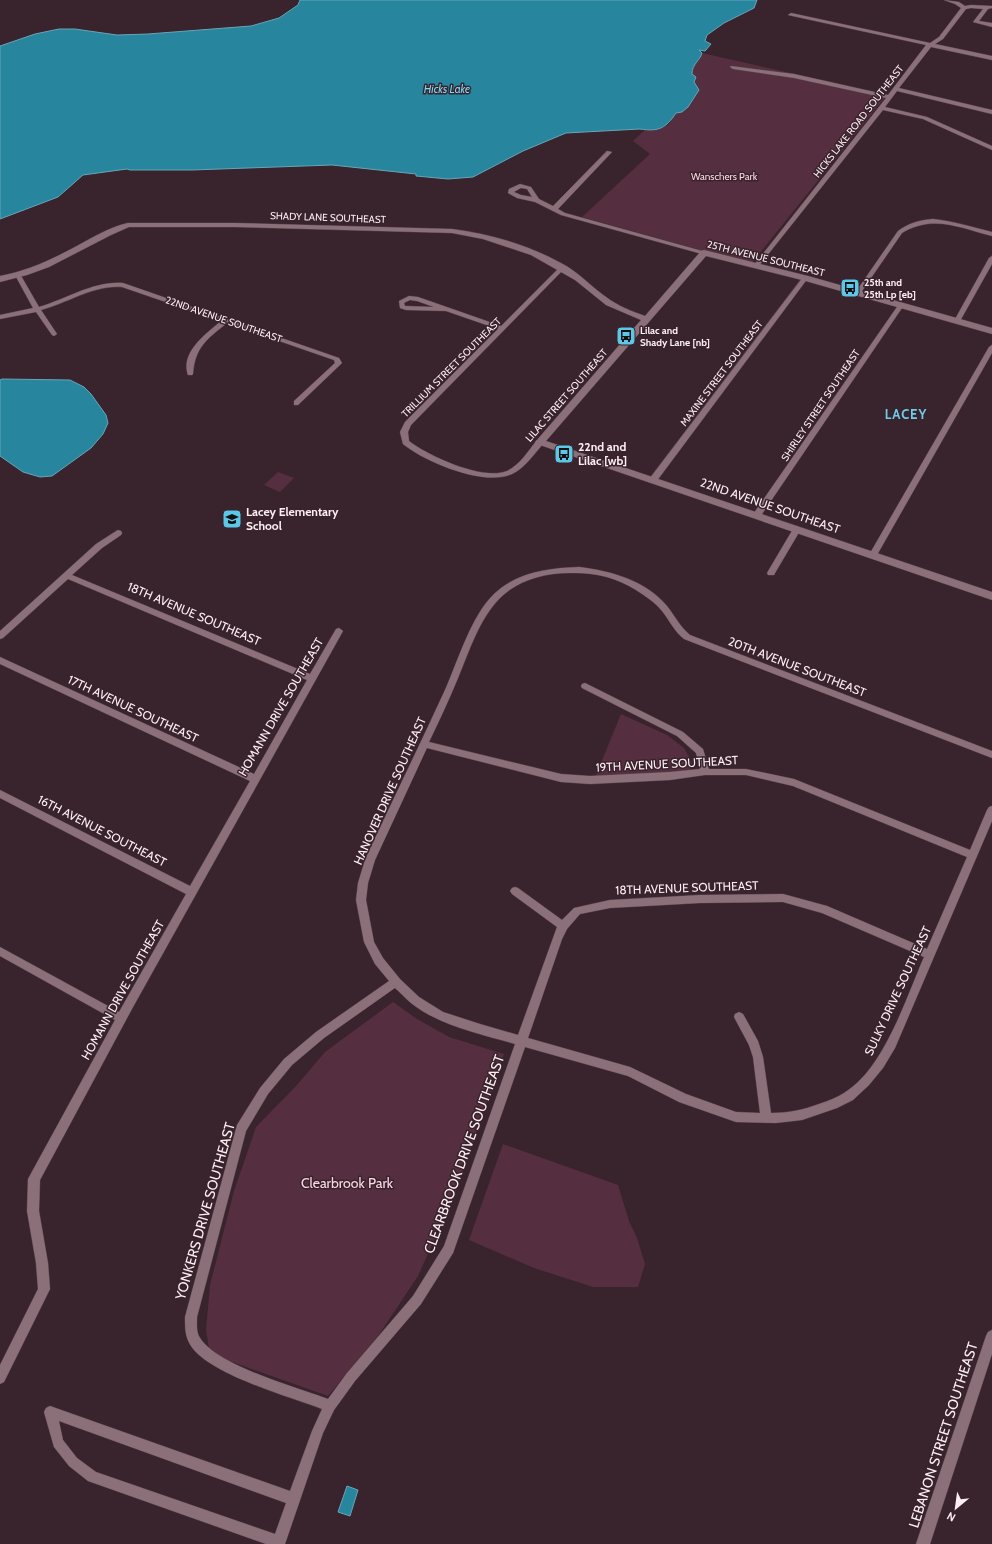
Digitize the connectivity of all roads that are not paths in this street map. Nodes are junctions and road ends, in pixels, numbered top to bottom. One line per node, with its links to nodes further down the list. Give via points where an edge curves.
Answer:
1 (946, 0): 3 (street, via 958,3)
2 (989, 7): 3 (street); 5 (street, via 976,22)
3 (964, 8): 6 (street, HICKS LAKE ROAD SOUTHEAST, via 941,38)
4 (791, 15): 6 (street)
5 (992, 25)
6 (931, 44): 7 (street); 9 (street, HICKS LAKE ROAD SOUTHEAST)
7 (992, 58)
8 (733, 67): 10 (street, via 794,76)
9 (896, 89): 10 (street, HICKS LAKE ROAD SOUTHEAST); 12 (street)
10 (889, 97): 11 (street, HICKS LAKE ROAD SOUTHEAST)
11 (882, 108): 13 (street, via 925,118); 20 (street, HICKS LAKE ROAD SOUTHEAST)
12 (992, 112)
13 (992, 148)
14 (609, 152): 16 (street)
15 (538, 200): 16 (street, 25TH AVENUE SOUTHEAST)
16 (555, 208): 18 (street, 25TH AVENUE SOUTHEAST, via 563,214 606,227)
17 (992, 234): 25 (street, via 932,220 907,226 900,232)
18 (704, 253): 20 (street, 25TH AVENUE SOUTHEAST); 30 (street, LILAC STREET SOUTHEAST)
19 (992, 258): 32 (street)
20 (756, 266): 23 (street, 25TH AVENUE SOUTHEAST)
21 (562, 268): 22 (street, SHADY LANE SOUTHEAST, via 518,248 461,232 128,224 45,266); 30 (street, SHADY LANE SOUTHEAST, via 606,301 627,313); 33 (street, TRILLIUM STREET SOUTHEAST)
22 (18, 275): 24 (street, SHADY LANE SOUTHEAST); 27 (street)
23 (805, 278): 25 (street, 25TH AVENUE SOUTHEAST); 41 (street, MAXINE STREET SOUTHEAST)
24 (0, 279)
25 (858, 294): 26 (street, 25TH AVENUE SOUTHEAST)
26 (901, 305): 32 (street, 25TH AVENUE SOUTHEAST); 42 (street, SHIRLEY STREET SOUTHEAST)
27 (37, 309): 29 (street); 31 (street, 22ND AVENUE SOUTHEAST, via 110,284 123,285); 35 (street)
28 (446, 309): 28 (street, via 418,299 409,298 401,302 406,308); 33 (street)
29 (0, 317)
30 (646, 319): 39 (street, LILAC STREET SOUTHEAST)
31 (226, 320): 37 (street, via 197,346 189,363); 38 (street, 22ND AVENUE SOUTHEAST, via 337,359 339,363)
32 (957, 321): 34 (street, 25TH AVENUE SOUTHEAST)
33 (502, 328): 40 (street, TRILLIUM STREET SOUTHEAST, via 404,429 405,440 414,449)
34 (992, 331)
35 (54, 334)
36 (992, 347): 45 (street)
37 (190, 374)
38 (296, 403)
39 (540, 442): 40 (street, LILAC STREET SOUTHEAST, via 511,472 499,476); 41 (street, 22ND AVENUE SOUTHEAST)
40 (458, 467)
41 (653, 480): 42 (street, 22ND AVENUE SOUTHEAST)
42 (757, 515): 43 (street, 22ND AVENUE SOUTHEAST)
43 (797, 529): 45 (street, 22ND AVENUE SOUTHEAST); 46 (street)
44 (118, 533): 47 (street)
45 (873, 555): 49 (street, 22ND AVENUE SOUTHEAST)
46 (771, 574)
47 (66, 575): 51 (street); 53 (street, 18TH AVENUE SOUTHEAST)
48 (612, 576): 55 (street, HANOVER DRIVE SOUTHEAST, via 558,570 526,579 498,595 483,616); 56 (street, 20TH AVENUE SOUTHEAST, via 628,582 653,598 666,611 672,624 687,638)
49 (992, 596)
50 (339, 631): 53 (street, HOMANN DRIVE SOUTHEAST)
51 (0, 636)
52 (0, 660): 58 (street, 17TH AVENUE SOUTHEAST)
53 (311, 678): 58 (street, HOMANN DRIVE SOUTHEAST)
54 (585, 686): 57 (street, via 680,734 700,751)
55 (424, 744): 57 (street, 19TH AVENUE SOUTHEAST, via 561,778 590,780); 67 (street, HANOVER DRIVE SOUTHEAST, via 370,860 363,882 362,900 368,942)
56 (992, 755)
57 (705, 772): 61 (street, 19TH AVENUE SOUTHEAST, via 746,772 794,783)
58 (255, 779): 63 (street, HOMANN DRIVE SOUTHEAST)
59 (0, 794): 63 (street, 16TH AVENUE SOUTHEAST)
60 (992, 810): 61 (street, SULKY DRIVE SOUTHEAST)
61 (973, 855): 66 (street, SULKY DRIVE SOUTHEAST)
62 (515, 891): 64 (street)
63 (192, 892): 69 (street, HOMANN DRIVE SOUTHEAST)
64 (562, 926): 66 (street, 18TH AVENUE SOUTHEAST, via 576,911 610,904 783,898 824,909); 70 (street, 18TH AVENUE SOUTHEAST)
65 (0, 951): 69 (street)
66 (930, 955): 71 (street, SULKY DRIVE SOUTHEAST, via 891,1045 880,1065 865,1082 849,1096 802,1115)
67 (396, 982): 70 (street, HANOVER DRIVE SOUTHEAST, via 415,1000 440,1015); 74 (street, YONKERS DRIVE SOUTHEAST, via 320,1035 288,1062 248,1116 241,1129 191,1317 191,1332 196,1343 210,1356 232,1370)
68 (739, 1017): 71 (street, via 758,1057)
69 (121, 1018): 73 (street, HOMANN DRIVE SOUTHEAST, via 34,1180 33,1211 44,1288)
70 (521, 1040): 71 (street, SULKY DRIVE SOUTHEAST, via 630,1072 683,1098 736,1117); 74 (street, CLEARBROOK DRIVE SOUTHEAST, via 449,1249 417,1300 355,1371)
71 (766, 1117)
72 (992, 1336): 77 (street, LEBANON STREET SOUTHEAST)
73 (0, 1378)
74 (330, 1406): 75 (street, CLEARBROOK DRIVE SOUTHEAST, via 318,1431)
75 (294, 1499): 76 (street, CLEARBROOK DRIVE SOUTHEAST); 76 (street, via 50,1412 58,1443 73,1462 92,1477)
76 (279, 1543)
77 (923, 1544)

